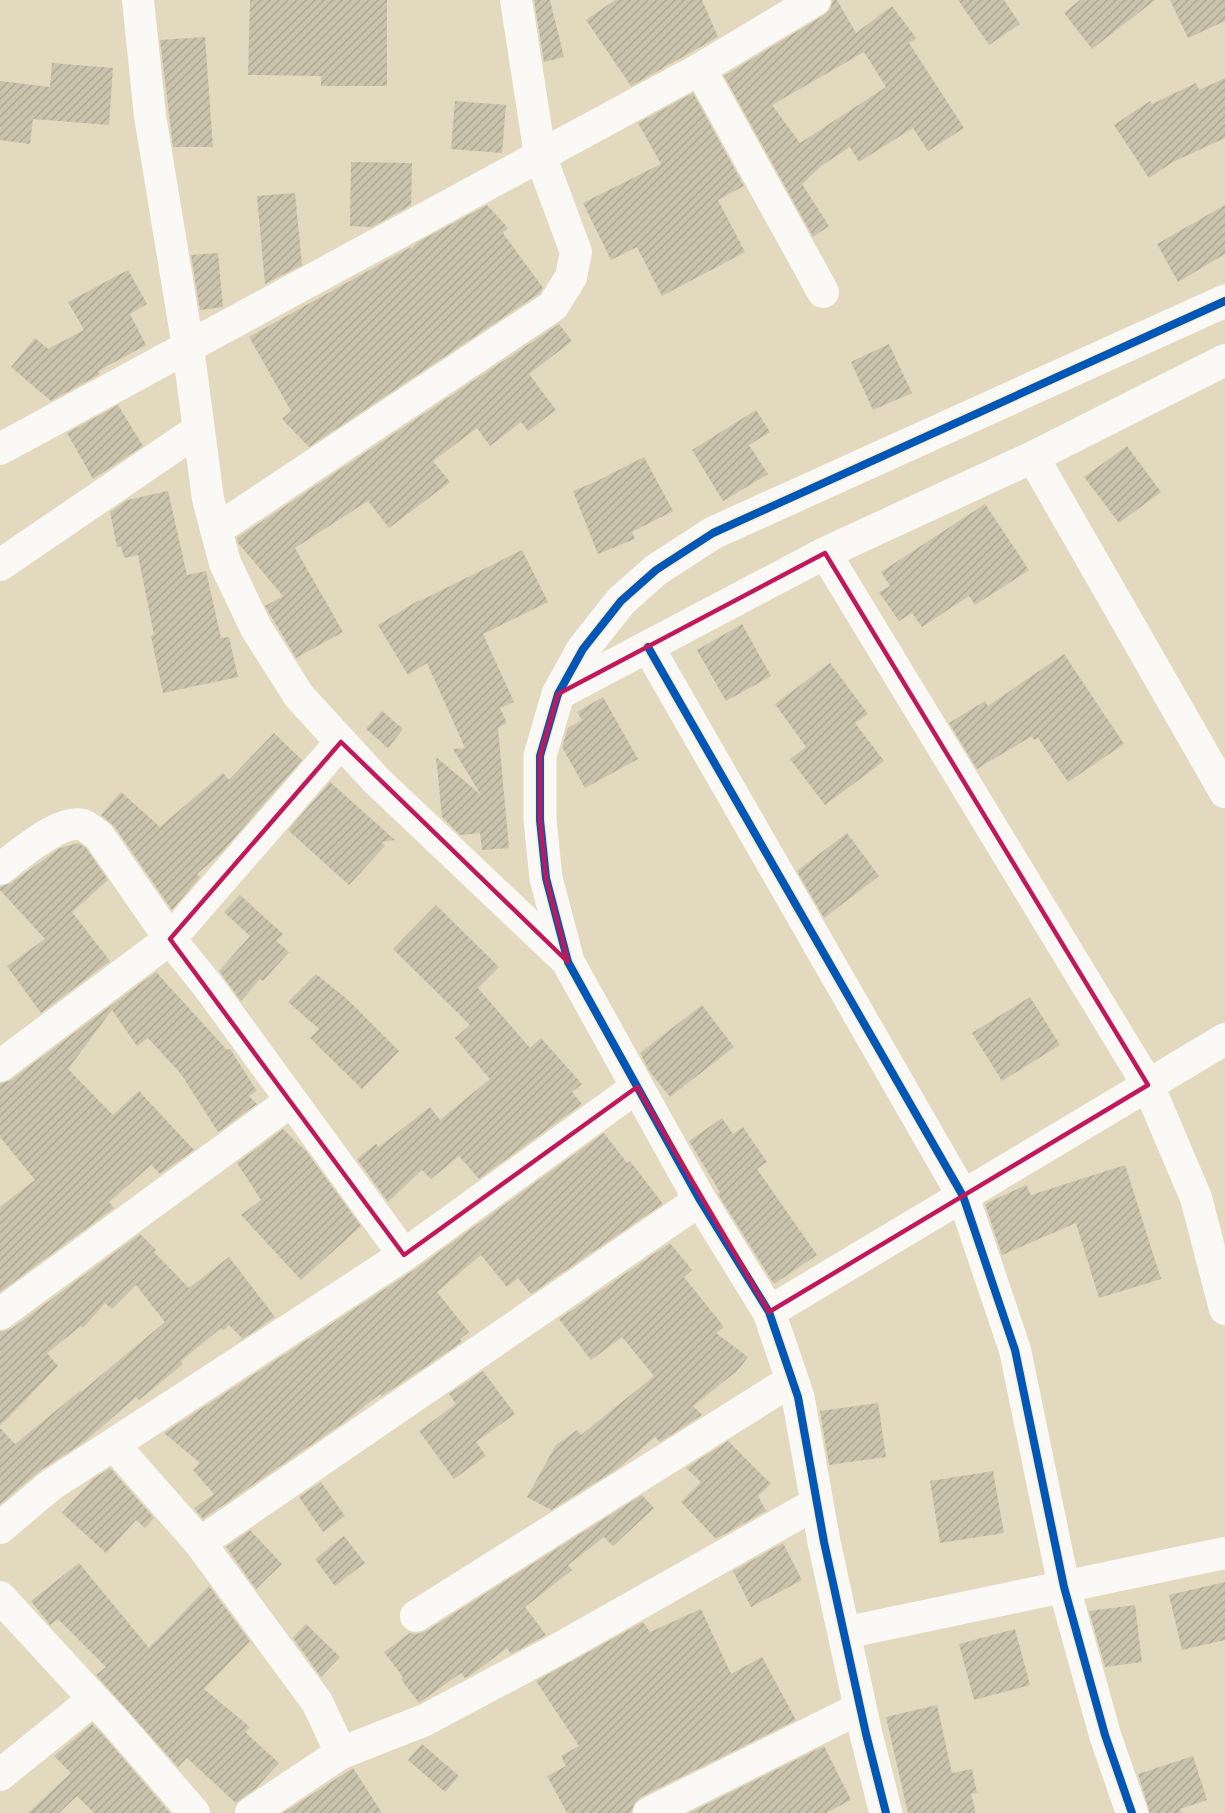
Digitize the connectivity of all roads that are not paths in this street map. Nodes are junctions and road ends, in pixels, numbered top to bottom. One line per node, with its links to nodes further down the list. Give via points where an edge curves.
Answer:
1 (138, 0): 8 (street, via 150,116)
2 (516, 0): 5 (street)
3 (815, 0): 4 (street)
4 (700, 69): 5 (street); 6 (street)
5 (540, 154): 8 (street); 13 (street, via 576,252 571,277 553,306)
6 (823, 292)
7 (1225, 301): 17 (street, via 713,533 656,570 621,600 583,650)
8 (188, 347): 10 (street); 11 (street)
9 (1223, 367): 12 (street)
10 (198, 430): 13 (street); 15 (street)
11 (0, 449)
12 (1033, 457): 14 (street); 19 (street)
13 (216, 530): 18 (street, via 225,563 256,628 299,696)
14 (825, 553): 16 (street); 25 (street)
15 (0, 565)
16 (648, 647): 17 (street); 28 (street)
17 (558, 694): 22 (street, via 540,756 540,820 546,878)
18 (341, 742): 21 (street); 22 (street)
19 (1225, 792)
20 (0, 869): 21 (street, via 51,833 68,825 82,825 99,836)
21 (170, 939): 24 (street); 27 (street)
22 (568, 962): 26 (street)
23 (1225, 1039): 25 (street)
24 (0, 1066)
25 (1148, 1085): 28 (street); 31 (street, via 1196,1198)
26 (637, 1087): 29 (street); 30 (street)
27 (291, 1101): 30 (street); 33 (street)
28 (963, 1196): 32 (street); 40 (street, via 1016,1350)
29 (700, 1200): 32 (street); 38 (street)
30 (404, 1255): 35 (street)
31 (1225, 1309)
32 (769, 1312): 34 (street)
33 (0, 1314)
34 (792, 1380): 36 (street); 42 (street)
35 (114, 1445): 37 (street, via 51,1485); 38 (street)
36 (817, 1503): 43 (street); 46 (street, via 435,1715)
37 (0, 1528)
38 (200, 1543): 46 (street, via 317,1702)
39 (1225, 1553): 40 (street)
40 (1064, 1587): 43 (street); 52 (street, via 1105,1735)
41 (0, 1597): 44 (street)
42 (416, 1616)
43 (844, 1633): 45 (street)
44 (94, 1699): 47 (street); 48 (street)
45 (860, 1708): 50 (street); 51 (street)
46 (341, 1753): 49 (street)
47 (0, 1775)
48 (194, 1813)
49 (251, 1813)
50 (649, 1813)
51 (886, 1813)
52 (1132, 1813)

